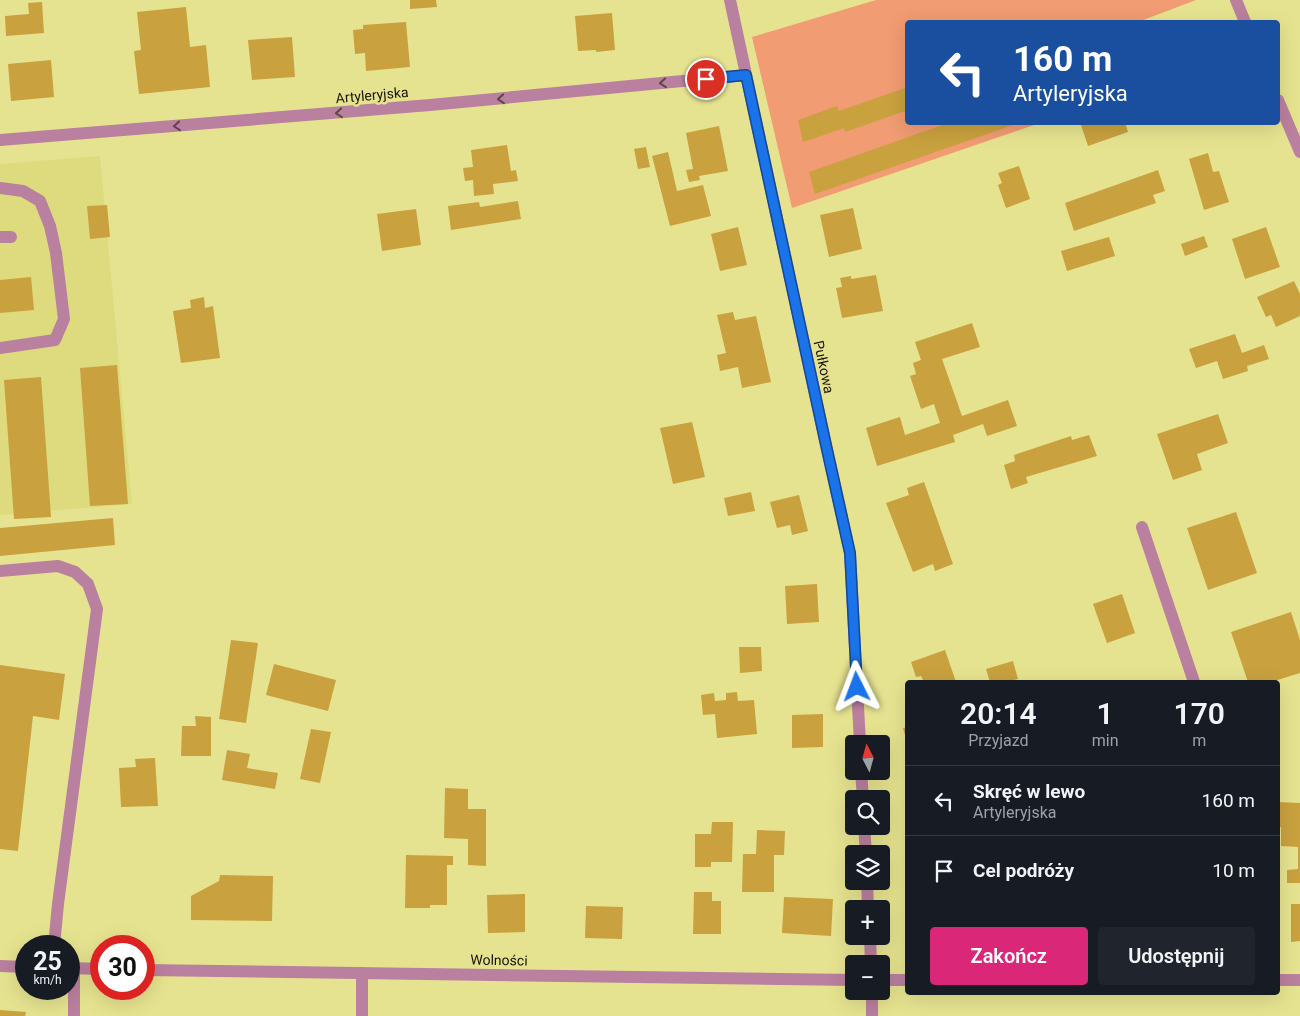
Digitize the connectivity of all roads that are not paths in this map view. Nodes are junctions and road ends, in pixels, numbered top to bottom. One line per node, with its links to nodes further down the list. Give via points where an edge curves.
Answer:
1 (730, 0): 4 (street, Pułkowa)
2 (1236, 0): 3 (street)
3 (1244, 20)
4 (746, 75): 6 (street, Artyleryjska, one-way to 6); 13 (street, Pułkowa, via 850,553)
5 (1280, 105): 7 (street)
6 (0, 140)
7 (1300, 152)
8 (0, 188): 9 (street, via 23,191 40,201 56,253 64,319 55,340)
9 (0, 348)
10 (1142, 527): 12 (street)
11 (0, 571): 14 (street, via 58,566 75,572 88,584 97,609)
12 (1193, 680)
13 (860, 735)
14 (55, 935)
15 (0, 966): 16 (street)
16 (15, 967)
17 (155, 970): 18 (street, Wolności)
18 (362, 973): 19 (street, Wolności); 27 (street)
19 (845, 980)
20 (890, 980): 21 (street)
21 (905, 980)
22 (1280, 980): 23 (street)
23 (1300, 980)
24 (73, 1000): 26 (street)
25 (872, 1000): 28 (street)
26 (74, 1016)
27 (362, 1016)
28 (872, 1016)

